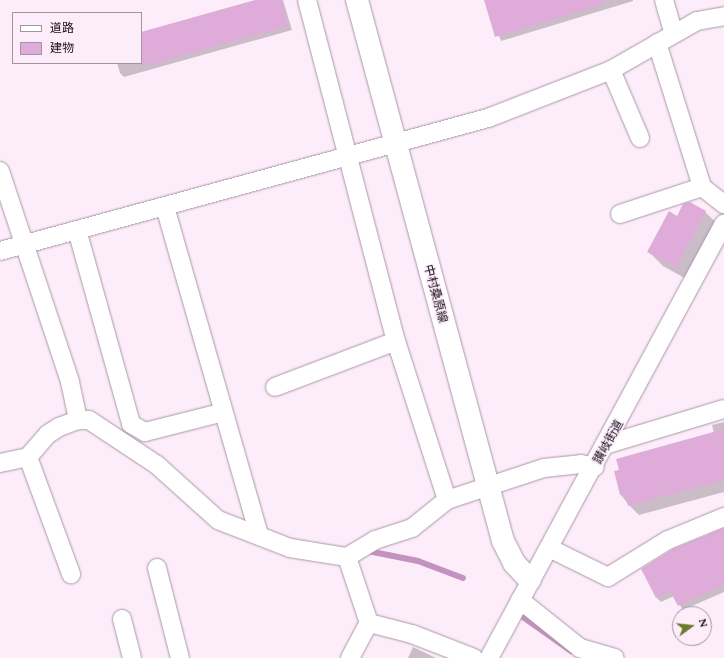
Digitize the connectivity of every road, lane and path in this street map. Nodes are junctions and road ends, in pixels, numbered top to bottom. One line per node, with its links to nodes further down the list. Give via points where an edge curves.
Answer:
1 (307, 0): 10 (street)
2 (357, 0): 9 (street, 中村桑原線)
3 (664, 0): 5 (street)
4 (724, 16): 5 (street, via 697,20)
5 (673, 32): 6 (street)
6 (657, 43): 7 (street); 12 (street)
7 (611, 70): 8 (street); 9 (street, via 488,118)
8 (640, 138)
9 (394, 143): 10 (street); 29 (street, 中村桑原線)
10 (348, 154): 14 (street); 20 (street)
11 (0, 171): 18 (street)
12 (702, 187): 13 (street); 15 (street)
13 (724, 204)
14 (164, 207): 17 (street); 23 (street)
15 (620, 214)
16 (723, 226): 25 (street, 讃岐街道)
17 (77, 230): 18 (street); 23 (street, via 131,424 145,432)
18 (23, 244): 19 (street); 24 (street, via 70,382)
19 (0, 251)
20 (396, 341): 21 (street); 30 (street)
21 (275, 387)
22 (724, 409): 25 (street)
23 (224, 412): 32 (street)
24 (78, 420): 26 (street, via 48,434); 32 (street, via 89,420 117,435 157,465 218,520)
25 (608, 444): 28 (street, 讃岐街道)
26 (28, 456): 27 (street); 36 (street)
27 (0, 463)
28 (595, 467): 29 (street, via 581,464 544,468); 33 (street, 讃岐街道)
29 (488, 487): 30 (street); 37 (street, 中村桑原線, via 503,540 514,563)
30 (447, 500): 34 (street, via 412,528 375,540)
31 (724, 517): 33 (street, via 668,540 608,576)
32 (259, 534): 34 (street, via 290,548)
33 (549, 548): 37 (street, 讃岐街道)
34 (346, 557): 40 (street)
35 (157, 568): 42 (street)
36 (70, 574)
37 (530, 580): 38 (street, 讃岐街道)
38 (520, 600): 45 (street, 讃岐街道); 46 (street, via 580,648)
39 (122, 619): 41 (street)
40 (369, 623): 43 (street); 44 (street, via 412,634)
41 (132, 658)
42 (180, 658)
43 (350, 658)
44 (474, 658)
45 (489, 658)
46 (615, 658)

